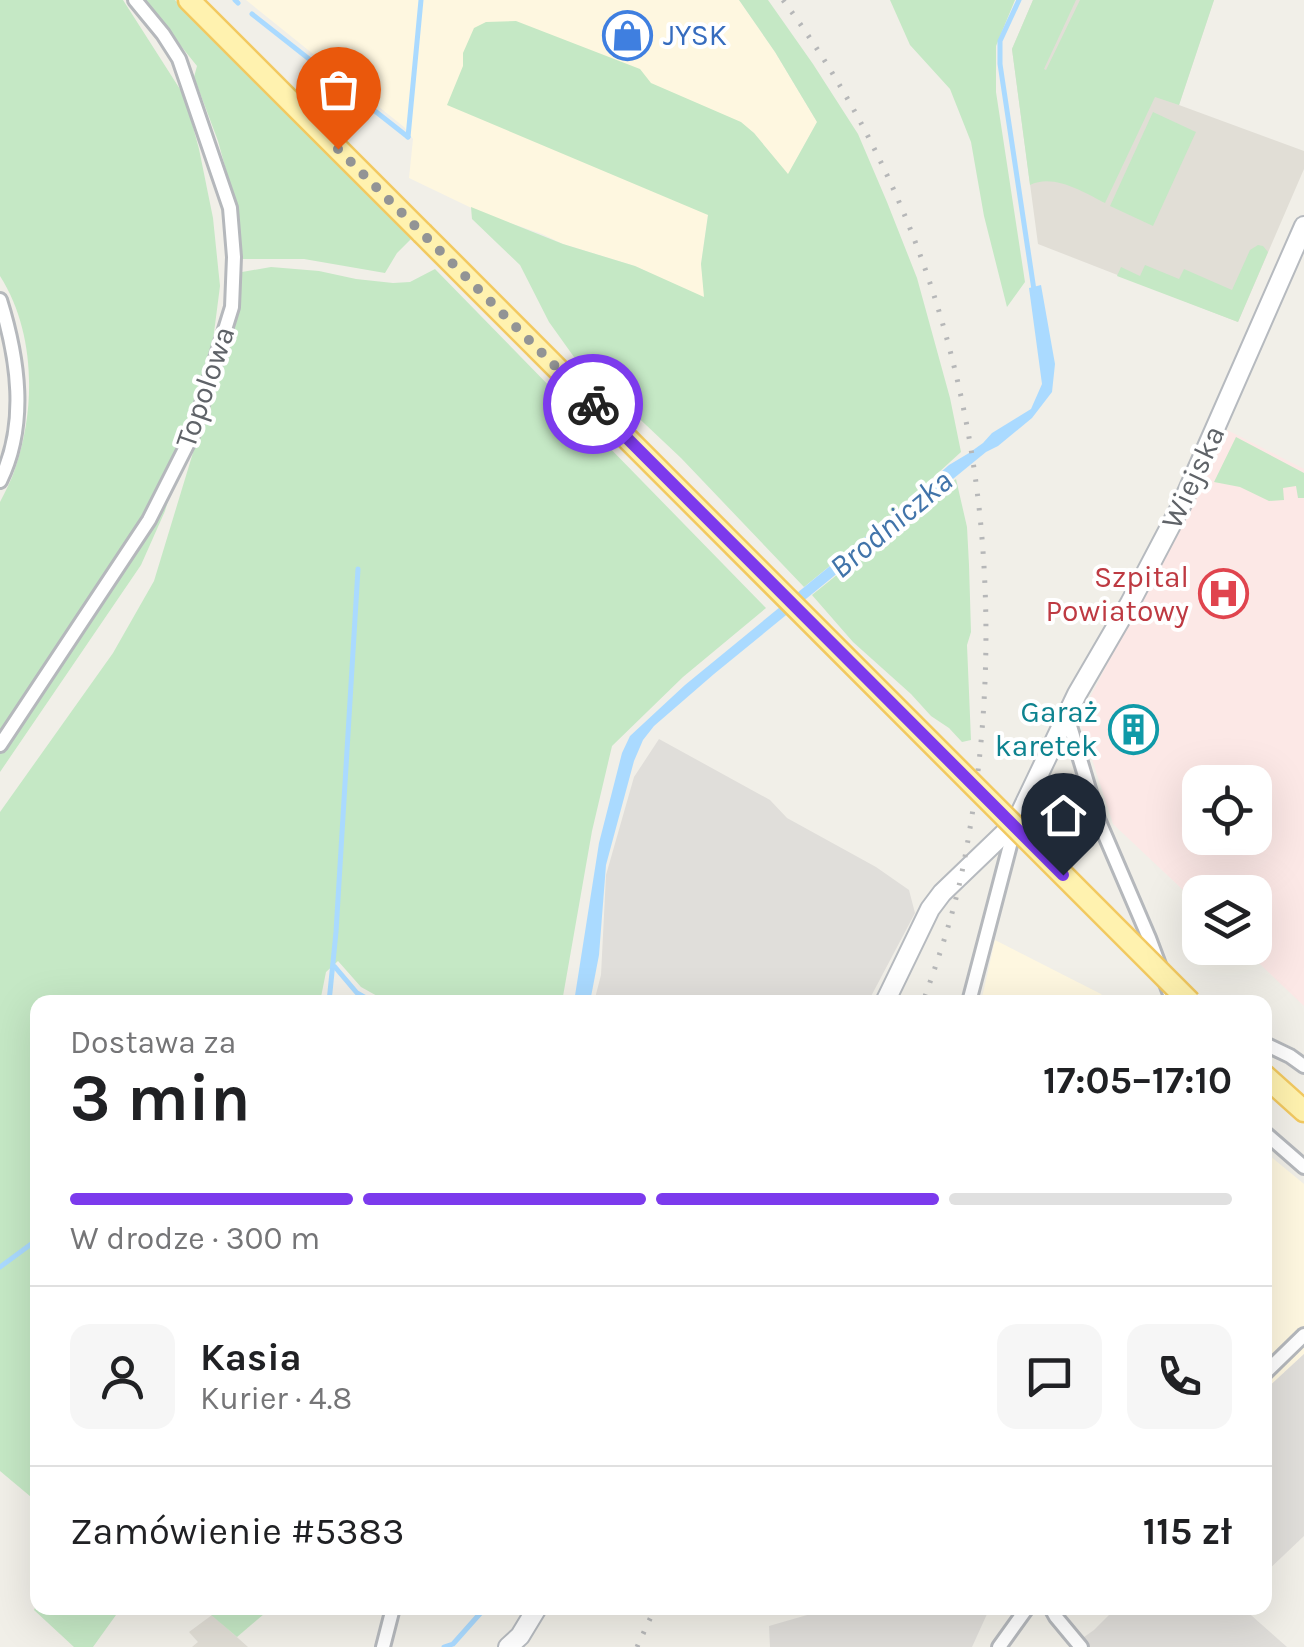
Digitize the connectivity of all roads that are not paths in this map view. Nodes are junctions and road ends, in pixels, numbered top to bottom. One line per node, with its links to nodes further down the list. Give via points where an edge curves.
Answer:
1 (134, 0): 7 (street, Topolowa, via 179,59 230,208 232,308 194,434 149,520)
2 (189, 0): 12 (main road, bridge)
3 (1304, 226): 6 (street, Wiejska, via 1187,493)
4 (0, 300): 5 (street, via 18,398)
5 (0, 481)
6 (1067, 716): 8 (street, Wiejska); 11 (street, via 1098,819)
7 (0, 745)
8 (1016, 822): 9 (street, via 930,909); 10 (street, Wiejska)
9 (888, 995)
10 (971, 995)
11 (1170, 995)
12 (1183, 995)
13 (1272, 1047): 14 (street)
14 (1304, 1066)
15 (1272, 1082): 16 (main road)
16 (1303, 1110)
17 (1272, 1139): 18 (street)
18 (1304, 1168)
19 (1304, 1335): 20 (street)
20 (1272, 1366)
21 (391, 1615): 25 (street)
22 (534, 1615): 26 (street)
23 (1022, 1615): 27 (street)
24 (1055, 1615): 28 (street)
25 (382, 1647)
26 (508, 1647)
27 (999, 1647)
28 (1081, 1647)

